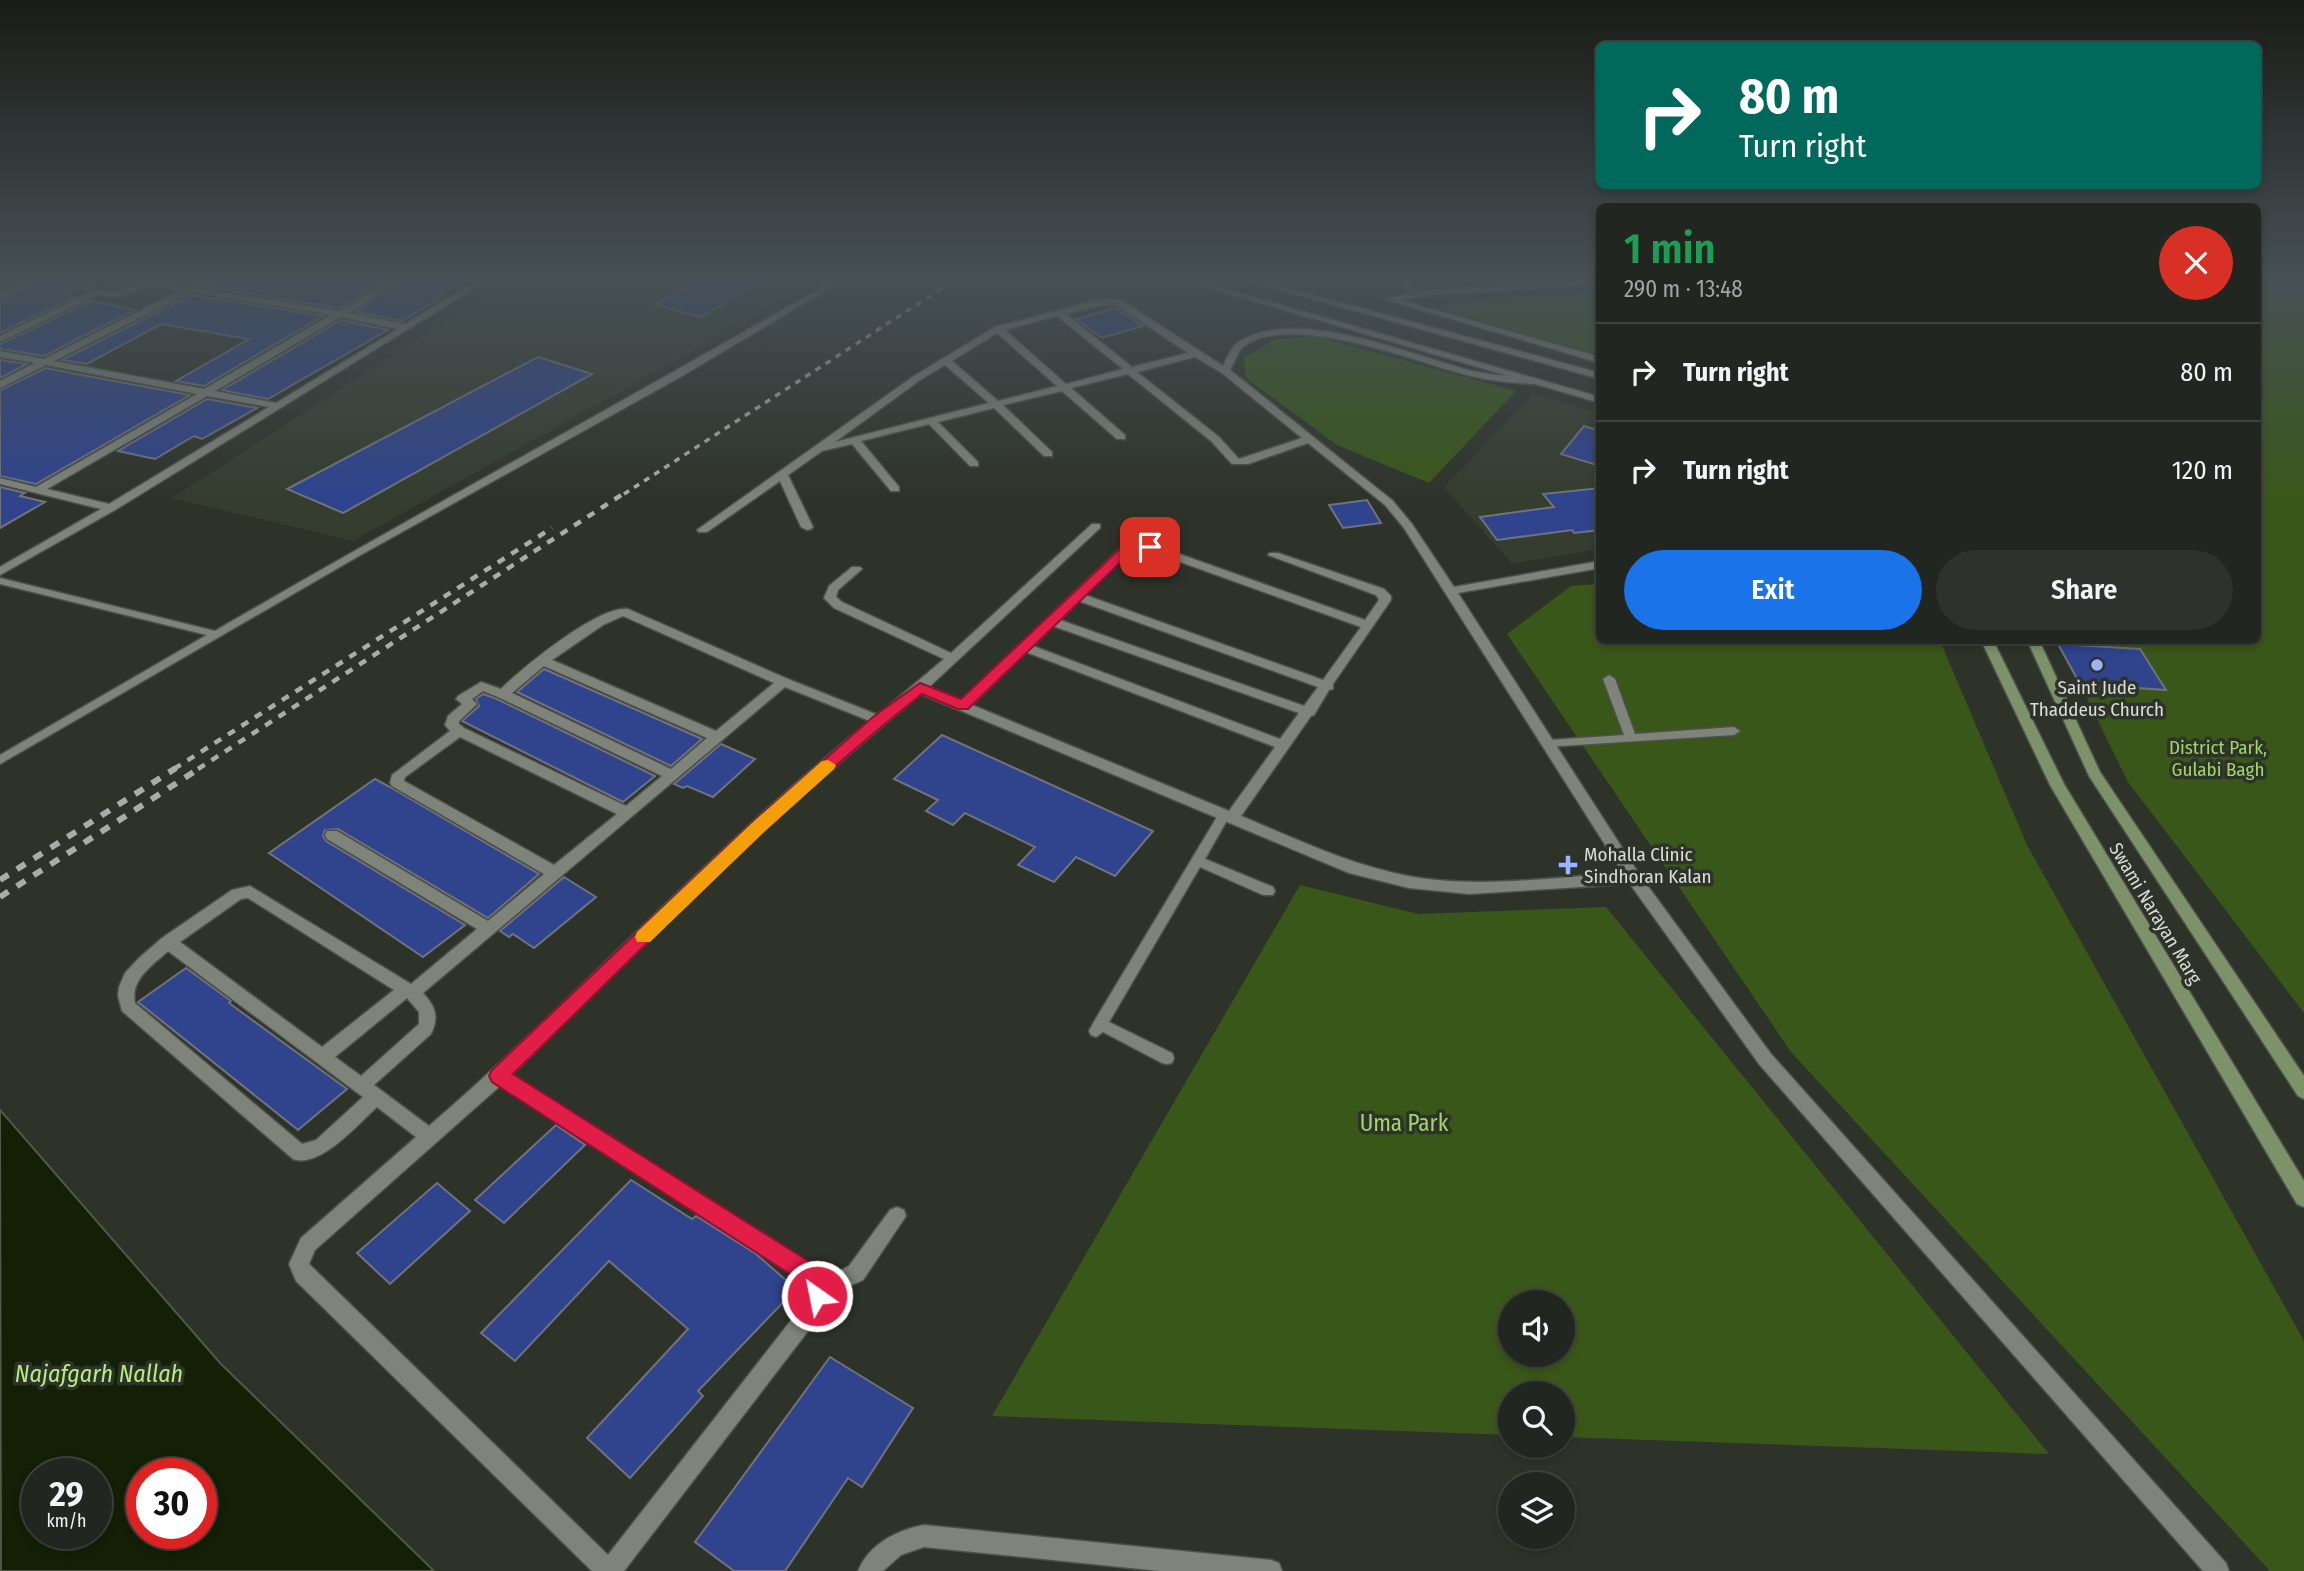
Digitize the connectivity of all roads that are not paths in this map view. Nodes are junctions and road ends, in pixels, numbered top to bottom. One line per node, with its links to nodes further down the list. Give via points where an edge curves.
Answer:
1 (66, 351): 18 (street)
2 (276, 351): 25 (street)
3 (366, 351): 28 (street)
4 (716, 351): 53 (lane)
5 (962, 351): 17 (street)
6 (1023, 351): 24 (street)
7 (1107, 351): 19 (street)
8 (1192, 351): 15 (street)
9 (1233, 351): 20 (street)
10 (1393, 351): 22 (street, via 1472,374)
11 (1432, 351): 22 (street)
12 (1510, 351): 21 (street)
13 (1570, 351): 16 (street)
14 (0, 354): 18 (street)
15 (1196, 354): 19 (street); 20 (street)
16 (1596, 359)
17 (946, 361): 27 (street); 33 (street)
18 (45, 362): 23 (street); 25 (street)
19 (1131, 371): 24 (street); 31 (street, via 1216,439 1236,462)
20 (1225, 371): 31 (street)
21 (1596, 375)
22 (1534, 381): 26 (street)
23 (0, 385)
24 (1065, 388): 27 (street); 30 (street)
25 (206, 393): 28 (street); 39 (street)
26 (1596, 399)
27 (997, 405): 29 (street); 34 (street)
28 (279, 406): 40 (street)
29 (932, 421): 32 (street); 35 (street)
30 (1121, 437)
31 (1310, 439): 49 (street, via 1390,503)
32 (854, 440): 33 (street); 38 (street)
33 (818, 449): 36 (street)
34 (1048, 454)
35 (974, 464)
36 (782, 474): 42 (street); 43 (street)
37 (0, 481): 39 (street)
38 (895, 489)
39 (38, 490): 40 (street)
40 (111, 508): 47 (street)
41 (1096, 526): 57 (street)
42 (807, 527)
43 (703, 530)
44 (1274, 555): 52 (street, via 1380,592 1385,600)
45 (1596, 565): 49 (street)
46 (856, 569): 57 (street, via 833,589 830,598)
47 (0, 572)
48 (0, 581): 53 (lane)
49 (1451, 592): 71 (street)
50 (1077, 596): 51 (street); 52 (street, via 1127,548 1139,545); 61 (street)
51 (1052, 621): 56 (street); 65 (street)
52 (1368, 625): 61 (street)
53 (215, 634): 73 (lane)
54 (1989, 644): 93 (main road, Swami Narayan Marg, via 2057,785)
55 (2035, 644): 90 (main road, Swami Narayan Marg, via 2095,773)
56 (1024, 647): 64 (street); 72 (street)
57 (952, 658): 62 (street)
58 (544, 660): 60 (street, via 605,617 624,612); 63 (street); 69 (street)
59 (1609, 679): 70 (lane)
60 (783, 682): 66 (street); 69 (street)
61 (1328, 686): 65 (street)
62 (920, 688): 64 (street); 66 (street)
63 (503, 694): 67 (street, via 483,686 463,699 470,704 450,722); 74 (street)
64 (963, 706): 76 (street)
65 (1309, 712): 72 (street)
66 (878, 720): 88 (street)
67 (459, 731): 75 (street); 79 (street, via 399,775 397,783)
68 (1734, 731): 70 (lane)
69 (718, 737): 74 (street)
70 (1631, 738): 71 (lane)
71 (1549, 744): 80 (street)
72 (1284, 746): 76 (street)
73 (0, 760)
74 (672, 775): 75 (street)
75 (628, 813): 79 (street)
76 (1228, 817): 78 (lane); 80 (street, via 1349,867 1409,882 1469,888)
77 (332, 835): 82 (street)
78 (1197, 861): 81 (lane); 85 (lane)
79 (555, 873): 82 (street)
80 (1634, 878): 99 (street, via 1765,1059)
81 (1268, 891)
82 (489, 929): 84 (street)
83 (168, 942): 84 (street, via 237,894 250,892); 86 (street); 91 (street, via 133,974 126,986 128,1006 299,1153 321,1146)
84 (409, 991): 86 (street); 89 (street, via 430,1020)
85 (1098, 1027): 87 (lane)
86 (321, 1058): 89 (street)
87 (1167, 1058)
88 (499, 1076): 92 (street); 95 (street, via 804,1270)
89 (360, 1087): 91 (street)
90 (2304, 1091)
91 (375, 1098): 92 (street)
92 (430, 1137): 96 (street, via 307,1244 299,1264 303,1274)
93 (2304, 1198)
94 (897, 1216): 95 (street, via 856,1273 836,1282)
95 (815, 1284): 96 (street, via 817,1296 811,1311)
96 (609, 1571)
97 (869, 1571): 98 (street, via 880,1556 905,1539 923,1536)
98 (1271, 1571)
99 (2218, 1571)

